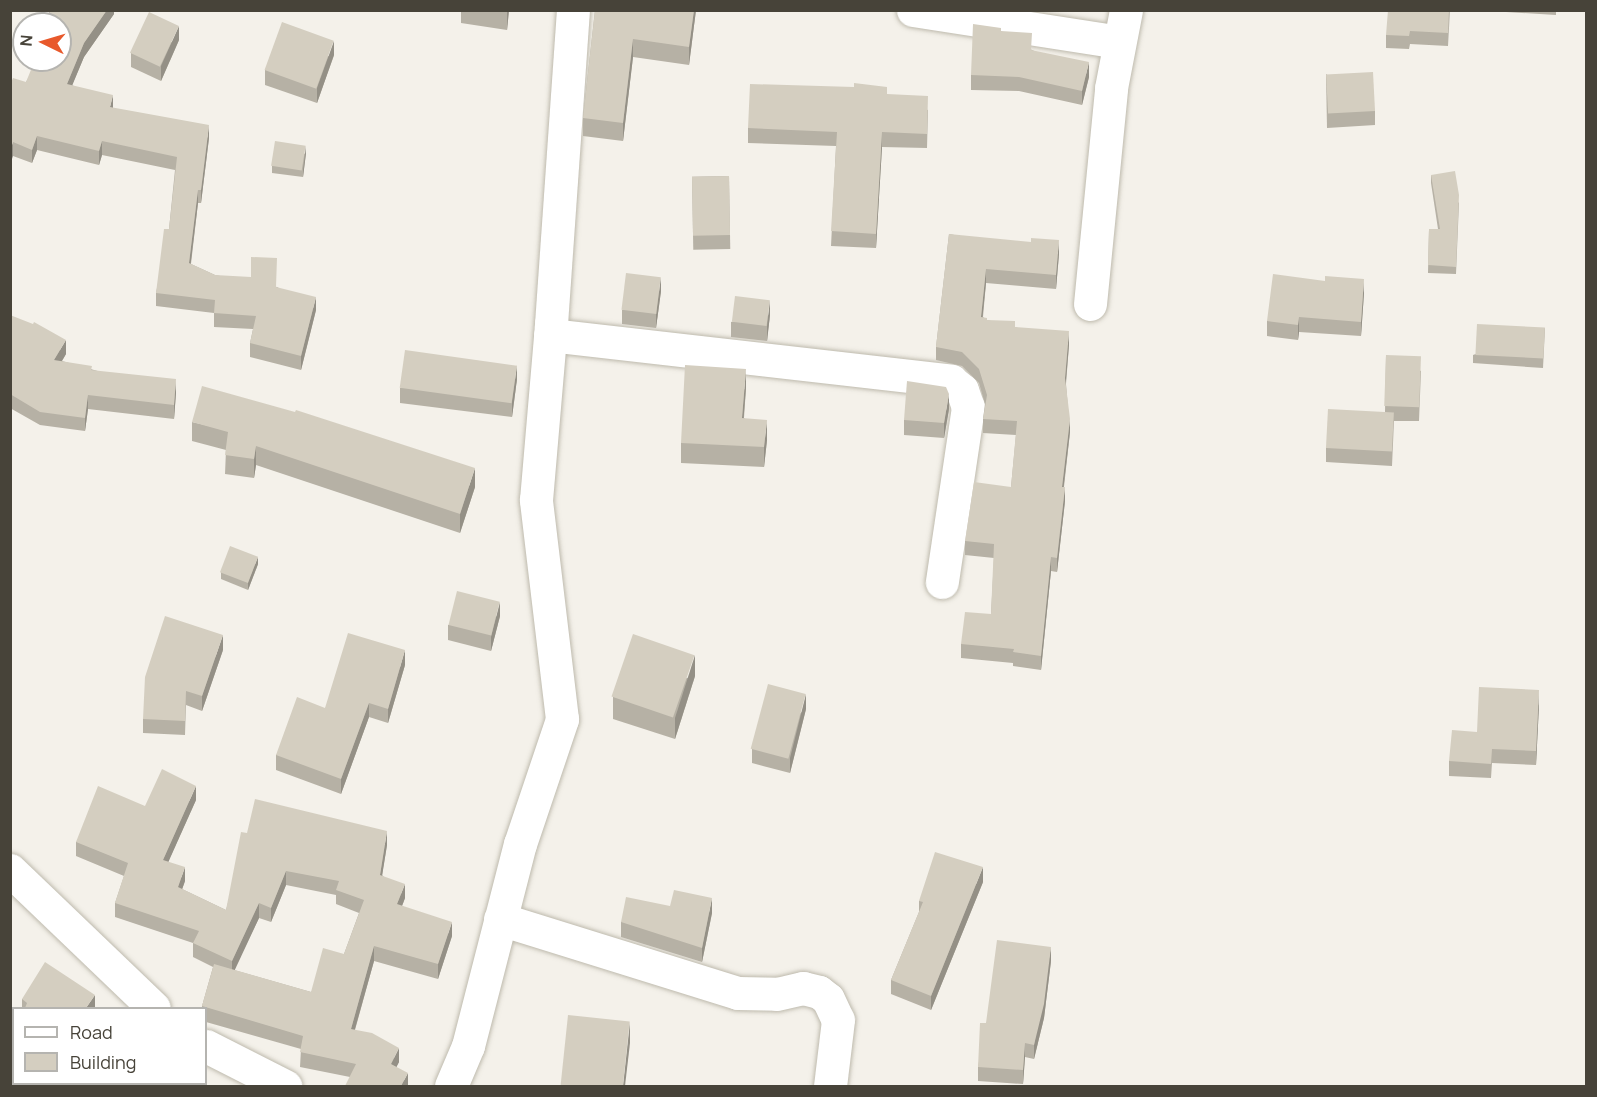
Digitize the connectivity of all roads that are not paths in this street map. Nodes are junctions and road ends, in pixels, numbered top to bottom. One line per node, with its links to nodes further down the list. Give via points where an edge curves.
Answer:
1 (573, 10): 5 (street)
2 (913, 10): 3 (street)
3 (1123, 26): 4 (street, via 1105,146)
4 (1090, 304)
5 (550, 335): 6 (street, via 951,381 962,390 968,407); 8 (street, via 536,500 562,719 520,844)
6 (942, 582)
7 (10, 870): 9 (street)
8 (500, 919): 12 (street, via 468,1046); 13 (street, via 738,993 777,994 803,988 819,992 828,999 838,1020)
9 (153, 1007)
10 (207, 1047): 11 (street)
11 (285, 1086)
12 (451, 1086)
13 (830, 1086)

